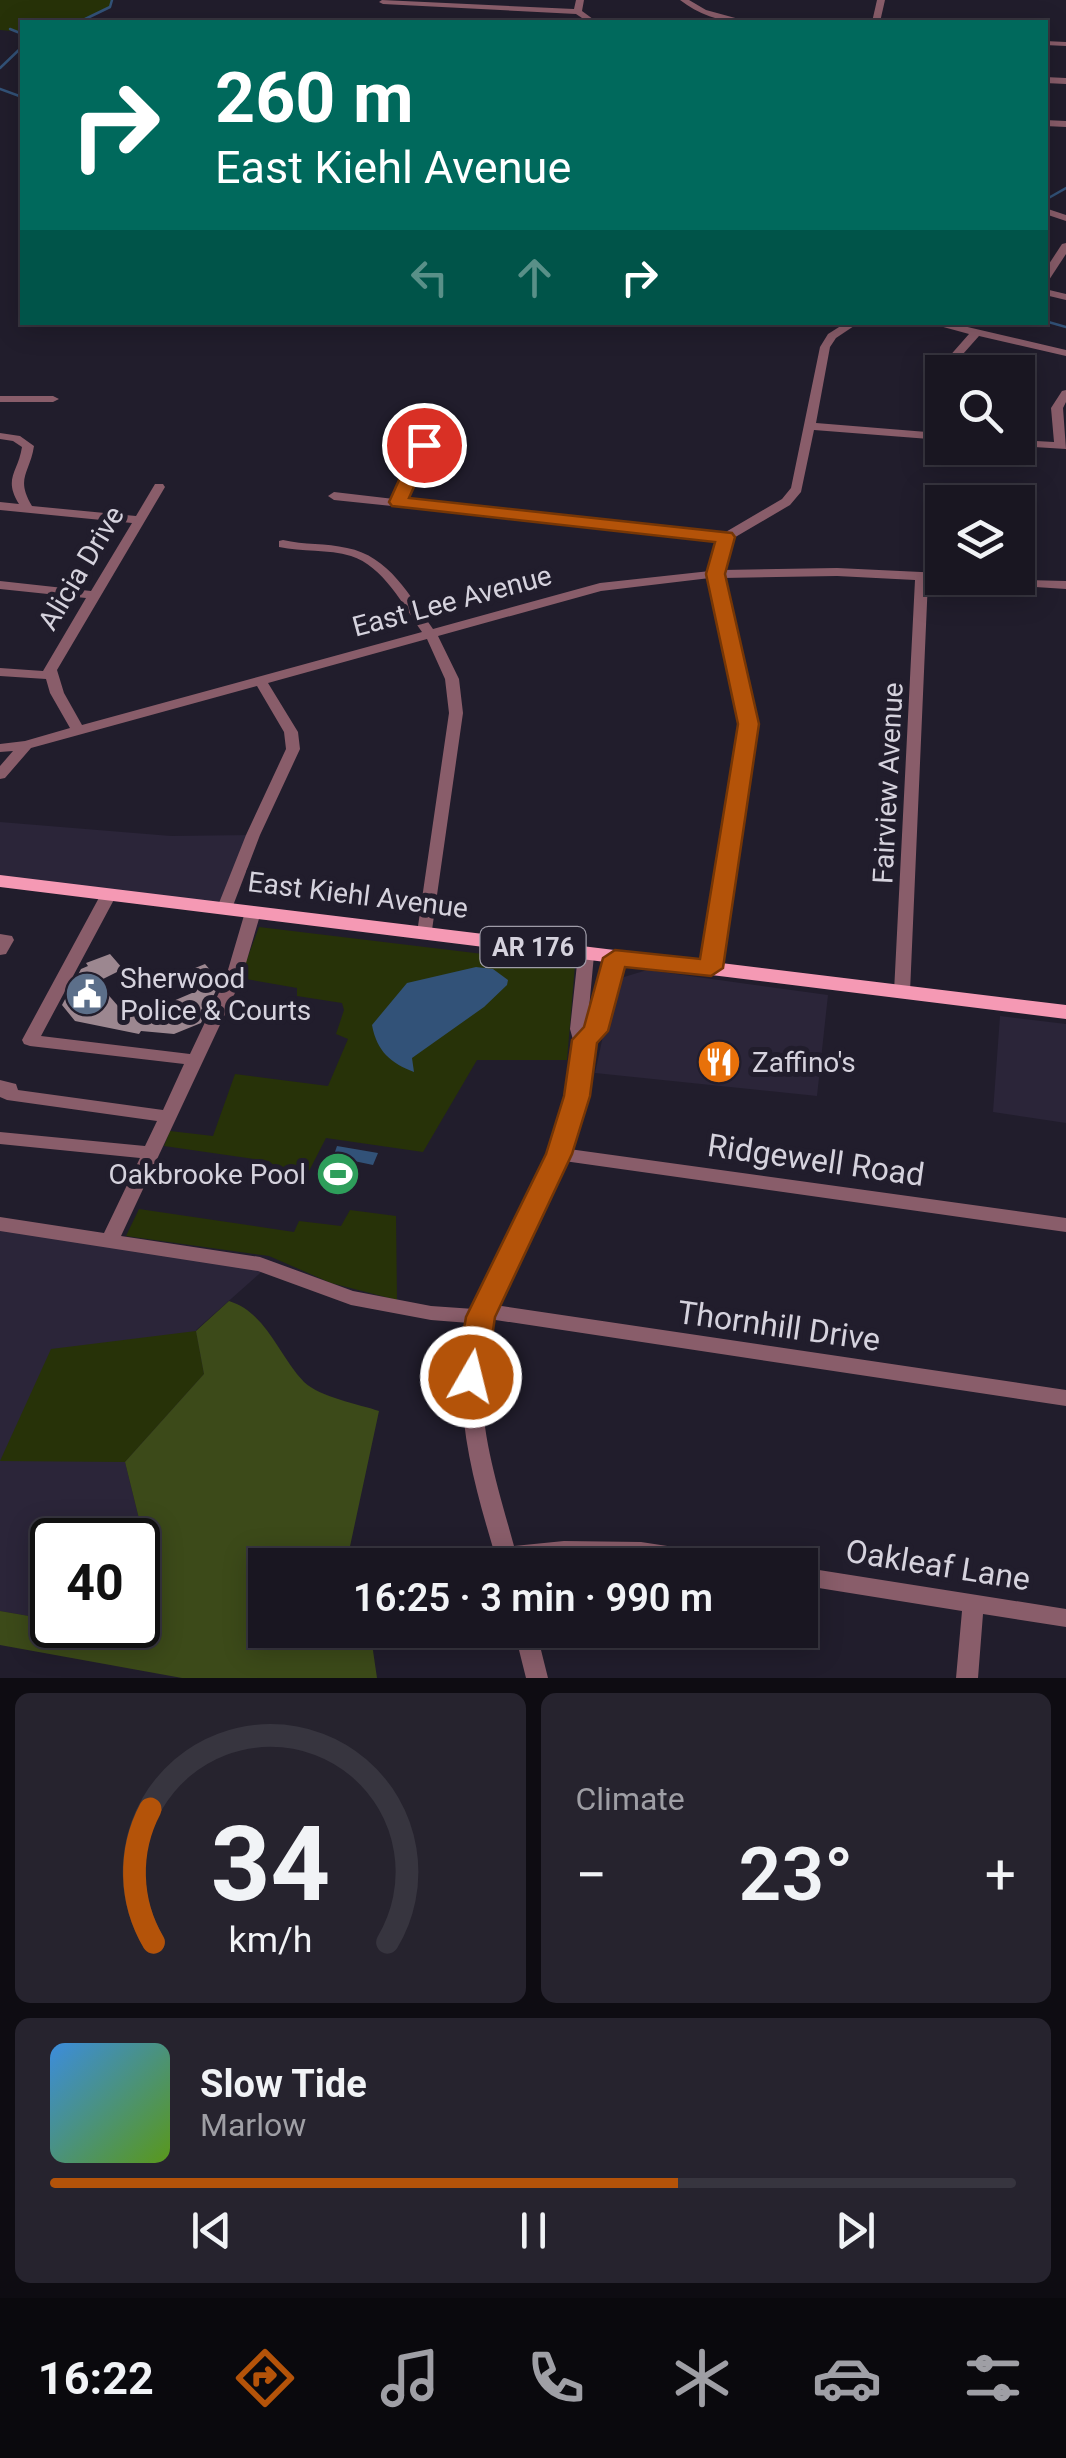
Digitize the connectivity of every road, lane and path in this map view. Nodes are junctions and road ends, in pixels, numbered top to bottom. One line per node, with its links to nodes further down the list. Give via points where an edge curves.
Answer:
1 (580, 0): 5 (street)
2 (684, 0): 7 (street)
3 (382, 3): 4 (street)
4 (468, 3): 5 (street)
5 (578, 12): 6 (street)
6 (590, 20)
7 (736, 20)
8 (1066, 246): 9 (street)
9 (1053, 261): 10 (street); 11 (street)
10 (1066, 262)
11 (1048, 272)
12 (850, 325): 20 (street, via 824,346)
13 (943, 325): 14 (street)
14 (976, 333): 15 (street); 16 (street)
15 (1066, 353)
16 (956, 355)
17 (1066, 393): 25 (street, via 1057,408)
18 (0, 399): 19 (street)
19 (53, 399)
20 (811, 426): 23 (street); 32 (street, via 792,497)
21 (429, 434): 28 (street)
22 (0, 436): 30 (street, via 28,446 14,487)
23 (925, 436)
24 (1035, 445): 25 (street)
25 (1063, 446)
26 (159, 487): 31 (street, Alicia Drive)
27 (334, 496): 28 (street)
28 (398, 502): 32 (street)
29 (0, 506): 30 (street)
30 (26, 507): 31 (street)
31 (140, 520): 40 (street, Alicia Drive)
32 (726, 537): 34 (street)
33 (284, 544): 41 (street, via 373,561)
34 (716, 574): 35 (street, East Lee Avenue); 41 (street, East Lee Avenue, via 600,587); 58 (street, via 748,724)
35 (922, 576): 36 (street, East Lee Avenue); 59 (street, Fairview Avenue)
36 (925, 576)
37 (1035, 582): 39 (street, East Lee Avenue)
38 (0, 584): 40 (street)
39 (1066, 584)
40 (94, 594): 43 (street, Alicia Drive)
41 (432, 632): 44 (street, East Lee Avenue); 53 (street, via 452,677 456,713)
42 (0, 672): 43 (street)
43 (50, 675): 45 (street, Alicia Drive)
44 (260, 680): 45 (street, East Lee Avenue); 51 (street, via 291,732 293,748)
45 (78, 730): 46 (street, East Lee Avenue)
46 (26, 746): 47 (street, East Lee Avenue); 48 (street)
47 (0, 748)
48 (0, 775)
49 (0, 881): 50 (main road, East Kiehl Avenue / AR 176)
50 (109, 894): 51 (main road, East Kiehl Avenue / AR 176); 62 (street, via 30,1040)
51 (225, 908): 52 (main road, East Kiehl Avenue / AR 176)
52 (253, 912): 53 (main road, East Kiehl Avenue / AR 176); 62 (street, via 233,980)
53 (425, 933): 56 (main road, East Kiehl Avenue / AR 176)
54 (0, 939): 55 (street, via 6,940)
55 (0, 950)
56 (586, 955): 57 (main road, East Kiehl Avenue / AR 176); 61 (street, via 578,1029)
57 (615, 958): 58 (main road, East Kiehl Avenue / AR 176); 61 (street, via 596,1031)
58 (711, 968): 59 (main road, East Kiehl Avenue / AR 176)
59 (902, 992): 60 (main road, East Kiehl Avenue / AR 176)
60 (1066, 1012)
61 (585, 1040): 67 (street)
62 (195, 1060): 64 (street)
63 (0, 1086): 64 (street, via 10,1088 8,1094)
64 (168, 1117): 66 (street)
65 (0, 1138): 66 (street)
66 (151, 1152): 70 (street)
67 (559, 1154): 69 (street, Ridgewell Road); 71 (street)
68 (0, 1224): 70 (street, Thornhill Drive)
69 (1066, 1225)
70 (109, 1241): 71 (street, Thornhill Drive, via 260,1264 398,1308)
71 (482, 1314): 72 (street, Thornhill Drive); 73 (street, via 470,1398)
72 (1066, 1398)
73 (505, 1548)
74 (818, 1579): 75 (street, Oakleaf Lane)
75 (973, 1604): 76 (street, Oakleaf Lane); 79 (street)
76 (1066, 1618)
77 (530, 1648): 78 (street)
78 (537, 1678)
79 (967, 1678)

